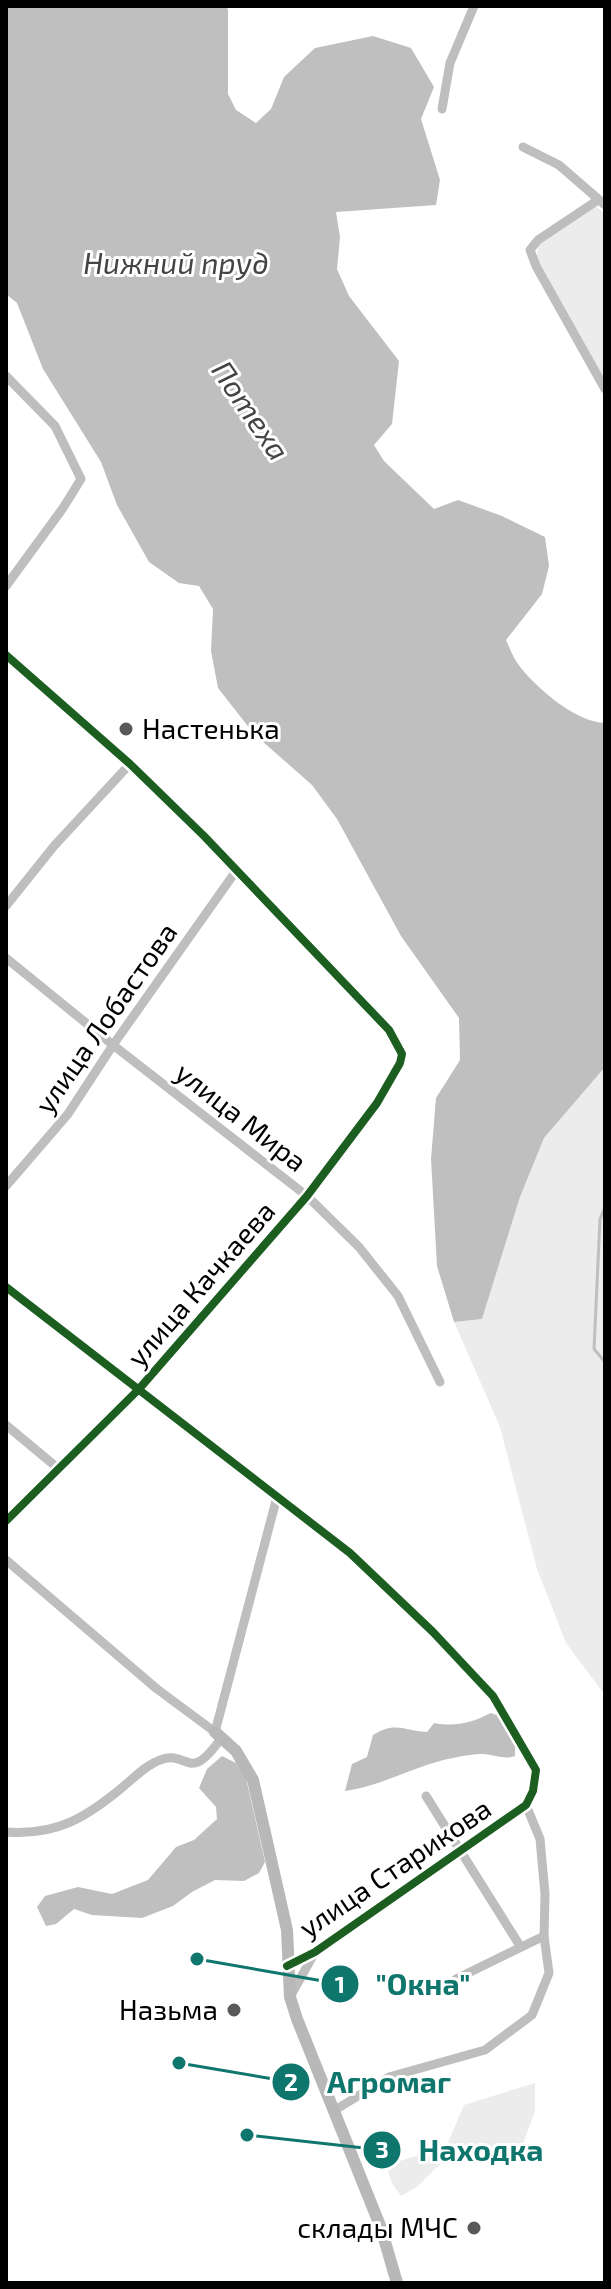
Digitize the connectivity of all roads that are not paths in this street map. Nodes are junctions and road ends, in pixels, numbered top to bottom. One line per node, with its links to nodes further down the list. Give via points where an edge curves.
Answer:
1 (474, 6): 2 (street, via 450,63)
2 (442, 109)
3 (523, 147): 4 (street, via 559,165)
4 (602, 203): 6 (street, via 538,240 530,250)
5 (6, 376): 7 (street, via 55,426 81,479)
6 (605, 389)
7 (6, 586)
8 (6, 655): 9 (street)
9 (130, 764): 10 (street); 11 (street)
10 (236, 871): 13 (street, улица Лобастова); 15 (street, улица Качкаева, via 389,1030 402,1054 377,1103)
11 (6, 906)
12 (6, 958): 13 (street, улица Мира)
13 (113, 1045): 14 (street, улица Лобастова, via 68,1114); 15 (street, улица Мира)
14 (6, 1186)
15 (307, 1196): 17 (street, улица Мира, via 359,1247 398,1296); 18 (street, улица Качкаева)
16 (6, 1287): 18 (street)
17 (440, 1382)
18 (139, 1389): 20 (street, улица Качкаева); 21 (street)
19 (6, 1425): 20 (street)
20 (60, 1470): 22 (street, улица Качкаева)
21 (277, 1497): 24 (street); 26 (street, via 350,1553 493,1696 536,1770)
22 (6, 1521)
23 (6, 1560): 24 (street, улица Старикова, via 157,1689)
24 (219, 1734): 27 (street, via 205,1758 188,1764 168,1758 155,1762 72,1823); 32 (street, улица Старикова, via 247,1765 253,1780 287,1930)
25 (426, 1796): 28 (street, улица Старикова)
26 (526, 1805): 28 (street, улица Старикова); 29 (street, via 540,1839)
27 (6, 1832)
28 (458, 1851): 30 (street, улица Старикова); 31 (street, улица Старикова)
29 (544, 1936): 30 (street); 35 (street, via 549,1973 532,2015 485,2050 389,2077)
30 (520, 1946): 33 (street)
31 (315, 1952): 32 (street, улица Старикова); 34 (street)
32 (287, 1966): 34 (street, улица Старикова)
33 (456, 1979)
34 (290, 1997): 35 (street, улица Старикова)
35 (335, 2110): 36 (street, улица Старикова)
36 (397, 2283)

